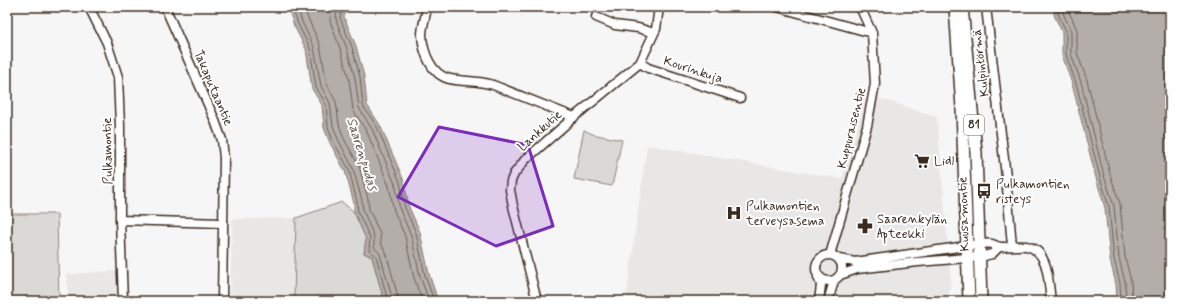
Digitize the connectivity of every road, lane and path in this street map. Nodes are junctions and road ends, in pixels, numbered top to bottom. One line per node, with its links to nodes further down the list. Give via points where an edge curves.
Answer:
1 (90, 7): 16 (street, Pulkamontie, via 107,43 118,77)
2 (165, 7): 17 (street, Takaputaantie, via 222,140)
3 (427, 7): 15 (street, via 422,33 424,48 429,62 437,72 449,79 482,81)
4 (659, 7): 11 (street, Lankkutie)
5 (777, 7): 12 (street)
6 (860, 7): 12 (street, Kuppuraisentie)
7 (955, 7): 19 (main road, Kuusamontie / 81, via 962,108)
8 (962, 7): 18 (main road, Kuusamontie / 81, via 976,152)
9 (986, 7): 20 (street, Kulpintörmä)
10 (596, 17): 11 (street, via 616,25)
11 (654, 33): 13 (street, Lankkutie)
12 (872, 33): 22 (street, Kuppuraisentie, via 876,84 873,100)
13 (640, 63): 14 (street, Kourinkuja, via 648,68); 15 (street, Lankkutie)
14 (740, 98)
15 (574, 117): 30 (street, Lankkutie, via 525,160 511,181 513,206)
16 (120, 220): 17 (street); 28 (street, Pulkamontie)
17 (222, 223): 29 (street, Takaputaantie)
18 (980, 244): 19 (street); 21 (street); 23 (main road, Kuusamontie / 81)
19 (966, 245): 24 (main road, Kuusamontie / 81); 25 (street, via 856,262)
20 (1012, 246): 21 (street); 35 (street, via 1026,246 1039,252 1046,265)
21 (999, 247): 23 (street, via 992,254)
22 (830, 255): 25 (street); 26 (street, via 820,258 816,263)
23 (980, 257): 24 (street); 34 (main road, Kuusamontie / 81)
24 (968, 258): 27 (street, via 857,269); 33 (main road, Kuusamontie / 81)
25 (839, 259): 27 (street, via 842,267)
26 (818, 277): 27 (street, via 825,282); 31 (street, via 821,285)
27 (837, 278): 32 (street)
28 (124, 301)
29 (222, 301)
30 (537, 301)
31 (820, 301)
32 (828, 301)
33 (969, 301)
34 (981, 301)
35 (1051, 301)

